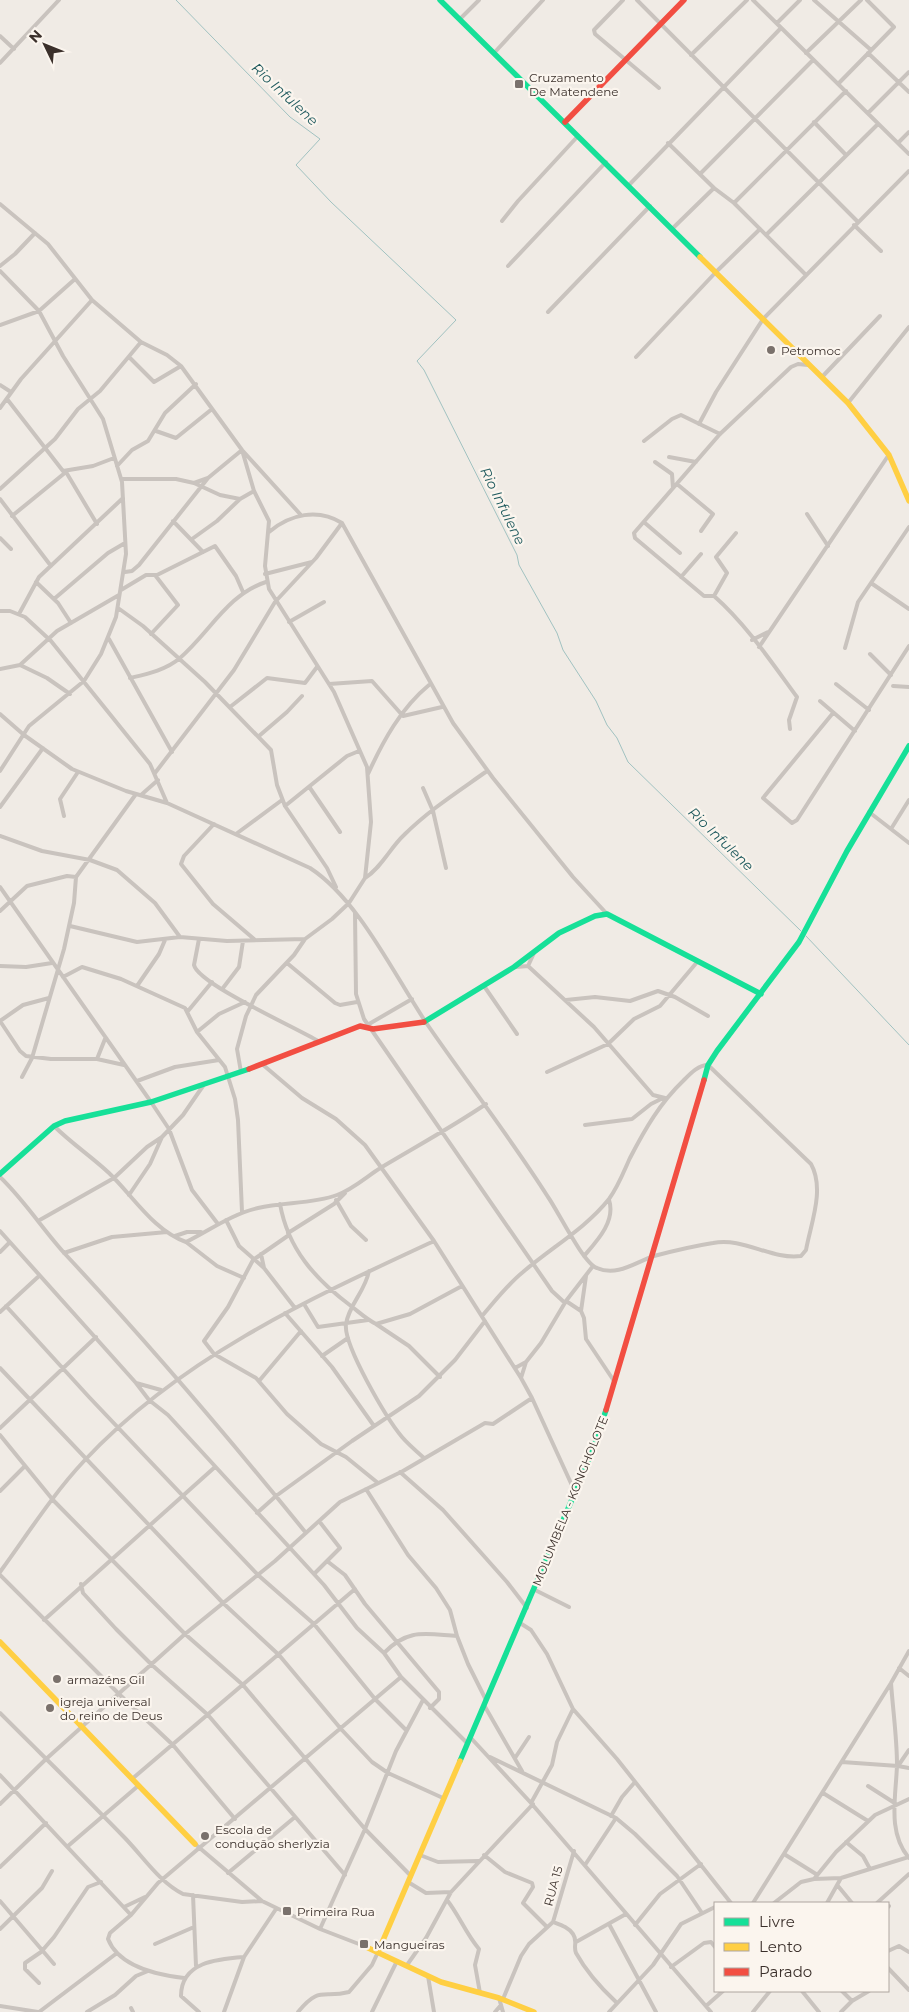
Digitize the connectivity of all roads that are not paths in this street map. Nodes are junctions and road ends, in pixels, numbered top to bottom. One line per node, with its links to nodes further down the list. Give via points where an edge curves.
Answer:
1 (59, 0): 20 (street)
2 (440, 0): 14 (main road)
3 (479, 0): 14 (street)
4 (543, 0): 22 (street)
5 (623, 0): 25 (street, via 594,30)
6 (637, 0): 16 (street)
7 (684, 0): 16 (main road)
8 (747, 0): 24 (street)
9 (753, 0): 17 (street)
10 (800, 0): 17 (street)
11 (814, 0): 15 (street)
12 (861, 0): 15 (street)
13 (867, 0): 21 (street, via 894,27)
14 (460, 19): 22 (main road)
15 (839, 20): 21 (street); 23 (street)
16 (660, 24): 24 (street); 25 (main road)
17 (777, 24): 18 (street)
18 (781, 28): 23 (street); 31 (street)
19 (0, 36): 20 (street)
20 (14, 49): 27 (street)
21 (870, 51): 29 (street); 30 (street)
22 (495, 52): 37 (main road)
23 (806, 53): 26 (street)
24 (690, 55): 31 (street)
25 (625, 59): 32 (street); 37 (main road)
26 (813, 60): 30 (street); 36 (street)
27 (0, 64)
28 (909, 72): 29 (street)
29 (898, 82): 34 (street); 35 (street)
30 (838, 84): 33 (street)
31 (724, 87): 36 (street); 43 (street)
32 (659, 88)
33 (846, 91): 35 (street); 38 (street)
34 (909, 92)
35 (868, 114): 39 (street)
36 (756, 119): 44 (street); 49 (street)
37 (565, 122): 41 (main road)
38 (814, 122): 44 (street); 46 (street)
39 (878, 124): 42 (street); 46 (street)
40 (909, 132): 42 (street)
41 (578, 136): 47 (main road); 56 (street)
42 (898, 143): 45 (street)
43 (668, 144): 49 (street); 51 (street)
44 (787, 149): 50 (street); 53 (street)
45 (909, 154)
46 (846, 155): 50 (street)
47 (606, 162): 51 (main road); 64 (street)
48 (909, 171): 57 (street)
49 (700, 174): 52 (street)
50 (820, 181): 57 (street); 61 (street)
51 (629, 186): 55 (main road)
52 (714, 188): 53 (street); 59 (street)
53 (734, 203): 58 (street)
54 (0, 204): 60 (street)
55 (650, 206): 59 (main road); 71 (street)
56 (502, 221)
57 (856, 223): 62 (street); 67 (street)
58 (760, 228): 61 (street); 66 (street)
59 (672, 229): 66 (main road)
60 (35, 233): 63 (street); 68 (street, via 57,254)
61 (766, 234): 67 (street)
62 (881, 250)
63 (0, 265)
64 (508, 266)
65 (0, 271): 70 (street)
66 (716, 272): 73 (main road); 79 (street)
67 (805, 274): 73 (street)
68 (75, 279): 69 (street); 70 (street)
69 (92, 300): 76 (street); 77 (street)
70 (39, 311): 74 (street); 76 (street)
71 (548, 312)
72 (880, 316): 82 (street)
73 (763, 319): 80 (main road); 91 (street)
74 (0, 325)
75 (909, 327): 88 (street)
76 (55, 340): 85 (street); 86 (street)
77 (141, 342): 78 (street); 81 (street)
78 (129, 357): 81 (street, via 154,382); 86 (street)
79 (636, 358)
80 (810, 365): 82 (main road); 93 (street, via 791,366)
81 (181, 366): 83 (street)
82 (822, 377): 88 (main road)
83 (196, 384): 90 (street); 92 (street, via 165,413)
84 (0, 385): 85 (street)
85 (11, 392): 87 (street)
86 (91, 398): 95 (street); 99 (street, via 103,419)
87 (7, 399): 89 (street); 95 (street)
88 (848, 403): 97 (main road)
89 (0, 408)
90 (212, 409): 92 (street, via 176,438); 96 (street)
91 (699, 424): 93 (street); 94 (street, via 678,416)
92 (156, 431): 102 (street)
93 (720, 434): 101 (street)
94 (644, 441)
95 (46, 448): 103 (street); 110 (street)
96 (242, 450): 104 (street); 111 (street); 116 (street)
97 (889, 455): 115 (main road); 130 (street)
98 (669, 457): 101 (street)
99 (114, 458): 102 (street); 103 (street)
100 (655, 462): 109 (street, via 673,476)
101 (696, 462): 107 (street)
102 (117, 466): 105 (street)
103 (66, 472): 118 (street); 122 (street)
104 (208, 478): 106 (street); 108 (street)
105 (121, 479): 106 (street, via 176,479); 112 (street)
106 (194, 483): 108 (street)
107 (677, 484): 109 (street); 124 (street, via 713,514)
108 (201, 488): 114 (street); 119 (street)
109 (673, 488): 121 (street)
110 (0, 489)
111 (254, 490): 114 (street); 125 (street, via 266,512)
112 (123, 498): 122 (street); 129 (street)
113 (0, 499): 118 (street)
114 (240, 499): 128 (street)
115 (909, 501)
116 (300, 514): 120 (street, via 327,516); 125 (street)
117 (807, 514): 130 (street)
118 (12, 516): 136 (street)
119 (173, 521): 128 (street); 137 (street, via 139,565)
120 (342, 523): 135 (street); 174 (street)
121 (645, 523): 133 (street); 140 (street, via 634,532 634,536)
122 (97, 524): 136 (street)
123 (909, 527): 143 (street)
124 (701, 531)
125 (269, 532): 138 (street)
126 (736, 532): 146 (street, via 716,558 727,573)
127 (0, 538): 131 (street)
128 (192, 539): 132 (street)
129 (125, 543): 137 (street); 147 (street, via 108,553)
130 (828, 546): 156 (street)
131 (11, 549)
132 (203, 552): 139 (street); 144 (street, via 217,547)
133 (680, 553)
134 (701, 554): 140 (street)
135 (312, 562): 138 (street); 148 (street)
136 (51, 566): 141 (street)
137 (125, 572): 145 (street)
138 (266, 574): 142 (street)
139 (154, 575): 145 (street, via 146,575); 157 (street, via 178,605)
140 (681, 577): 146 (street, via 704,596)
141 (36, 582): 147 (street); 153 (street)
142 (266, 582): 144 (street); 148 (street)
143 (871, 583): 151 (street); 163 (street, via 858,602)
144 (244, 592): 165 (street)
145 (120, 593): 150 (street); 155 (street)
146 (714, 596): 160 (street)
147 (54, 598): 155 (street)
148 (275, 602): 154 (street); 178 (street)
149 (324, 602): 154 (street)
150 (118, 608): 157 (street); 159 (street)
151 (909, 609)
152 (0, 611): 153 (street)
153 (19, 614): 158 (street)
154 (288, 622): 167 (street)
155 (71, 623): 158 (street)
156 (769, 632): 160 (street); 162 (street)
157 (151, 634): 165 (street)
158 (48, 638): 166 (street); 171 (street)
159 (109, 639): 170 (street); 171 (street)
160 (752, 640): 162 (street)
161 (909, 646): 169 (street)
162 (759, 647): 187 (street, via 797,698 789,720)
163 (846, 648)
164 (870, 654): 169 (street)
165 (179, 659): 170 (street, via 159,670); 178 (street)
166 (20, 665): 168 (street); 177 (street)
167 (317, 667): 172 (street); 181 (street, via 305,683 267,678)
168 (0, 669)
169 (891, 675): 183 (street)
170 (130, 678): 194 (street)
171 (84, 680): 177 (street); 198 (street)
172 (329, 684): 186 (street, via 372,681); 193 (street)
173 (836, 684): 183 (street)
174 (430, 685): 182 (street); 186 (street)
175 (893, 686): 176 (street)
176 (909, 687)
177 (70, 694): 189 (street, via 28,726)
178 (216, 694): 181 (street); 194 (street)
179 (302, 696): 190 (street)
180 (820, 701): 184 (street)
181 (230, 707): 190 (street)
182 (442, 707): 186 (street); 196 (street)
183 (869, 710): 188 (street)
184 (833, 713): 188 (street); 188 (street, via 763,800 795,823)
185 (0, 714): 189 (street)
186 (402, 715): 199 (street)
187 (790, 728)
188 (855, 732)
189 (24, 734): 191 (street); 195 (street)
190 (259, 736): 205 (street, via 273,753)
191 (43, 748): 197 (street); 209 (street)
192 (908, 749): 211 (main road)
193 (359, 751): 199 (street); 201 (street, via 347,756)
194 (172, 752): 198 (street)
195 (0, 771)
196 (487, 771): 210 (street); 231 (street)
197 (78, 772): 203 (street); 212 (street, via 60,800)
198 (155, 773): 200 (street)
199 (368, 774): 224 (street, via 371,822)
200 (158, 780): 204 (street); 207 (street)
201 (310, 788): 208 (street); 215 (street)
202 (424, 788): 210 (street)
203 (136, 794): 204 (street); 219 (street)
204 (141, 795): 207 (street)
205 (282, 800): 208 (street); 216 (street)
206 (909, 800): 214 (street)
207 (167, 803): 213 (street)
208 (285, 806): 221 (street)
209 (0, 807)
210 (433, 811): 220 (street); 224 (street, via 401,837 376,870)
211 (869, 812): 214 (street); 252 (main road, MOLUMBELA - KONGHOLOTE, via 809,926)
212 (64, 816)
213 (214, 824): 216 (street); 235 (street, via 184,856 181,864 213,904)
214 (891, 829): 218 (street)
215 (340, 832)
216 (236, 834): 223 (street)
217 (0, 836): 219 (street, via 42,851)
218 (909, 843)
219 (90, 860): 222 (street); 233 (street, via 120,872 155,903)
220 (446, 868)
221 (330, 873): 223 (street); 226 (street)
222 (76, 877): 227 (street, via 67,876 27,886); 232 (street)
223 (324, 877): 226 (street)
224 (365, 878): 228 (street)
225 (0, 887): 227 (street)
226 (337, 889): 228 (street)
227 (10, 902): 229 (street); 241 (street)
228 (349, 903): 230 (street); 236 (street)
229 (0, 911)
230 (355, 914): 255 (street); 258 (street)
231 (607, 914): 239 (main road, via 595,916 559,933); 240 (main road)
232 (70, 926): 237 (street, via 137,942); 246 (street)
233 (180, 937): 234 (street); 237 (street)
234 (199, 939): 238 (street); 248 (street, via 194,968)
235 (254, 939): 236 (street); 238 (street)
236 (305, 939): 242 (street)
237 (165, 940): 249 (street)
238 (243, 941): 251 (street, via 239,967)
239 (534, 953): 244 (street); 245 (main road)
240 (698, 961): 252 (main road); 253 (street)
241 (52, 963): 243 (street); 246 (street)
242 (287, 963): 258 (street, via 334,1003); 259 (street, via 260,989)
243 (0, 966)
244 (528, 966): 245 (street); 256 (street)
245 (514, 967): 250 (main road)
246 (58, 969): 247 (street); 254 (street)
247 (64, 977): 249 (street, via 82,967); 267 (street)
248 (212, 982): 251 (street); 260 (street)
249 (136, 986): 260 (street)
250 (484, 986): 263 (main road); 266 (street)
251 (223, 988): 257 (street)
252 (761, 994): 275 (main road, MOLUMBELA - KONGHOLOTE)
253 (669, 995): 256 (street, via 658,991 630,1001 595,997); 261 (street); 269 (street, via 660,1006 634,1019)
254 (49, 998): 262 (street, via 23,1005); 270 (street)
255 (412, 999): 263 (street); 264 (street)
256 (566, 1000): 269 (street)
257 (245, 1002): 259 (street); 265 (street, via 219,1014)
258 (357, 1002): 264 (street)
259 (250, 1006): 268 (street); 276 (street, via 237,1049)
260 (188, 1011): 265 (street)
261 (708, 1016)
262 (0, 1021): 270 (street, via 20,1051)
263 (426, 1022): 264 (main road); 286 (street)
264 (371, 1027): 268 (main road, via 360,1026); 291 (street)
265 (197, 1032): 272 (street)
266 (517, 1034)
267 (105, 1039): 271 (street); 274 (street)
268 (318, 1041): 273 (main road)
269 (608, 1044): 277 (street); 282 (street)
270 (32, 1058): 271 (street); 279 (street)
271 (97, 1059): 274 (street)
272 (218, 1060): 278 (street); 280 (street, via 175,1067)
273 (262, 1064): 276 (main road); 293 (street, via 302,1098 355,1135)
274 (124, 1065): 280 (street)
275 (708, 1066): 283 (street, via 696,1069); 320 (main road, MOLUMBELA - KONGHOLOTE); 320 (street, via 815,1171 817,1199 806,1250 801,1256 793,1257 744,1244 714,1243)
276 (241, 1072): 278 (main road)
277 (547, 1072)
278 (229, 1076): 281 (main road); 302 (street, via 238,1120)
279 (22, 1077)
280 (137, 1081): 284 (street)
281 (204, 1085): 284 (main road); 290 (street)
282 (653, 1095): 283 (street); 285 (street)
283 (664, 1098): 285 (street); 287 (street)
284 (151, 1102): 289 (main road, via 82,1116); 290 (street)
285 (655, 1102): 287 (street); 288 (street, via 632,1119)
286 (486, 1104): 291 (street); 310 (street)
287 (658, 1109): 299 (street)
288 (585, 1125)
289 (54, 1126): 294 (main road); 295 (street)
290 (169, 1130): 292 (street); 305 (street, via 192,1190)
291 (443, 1133): 293 (street); 322 (street)
292 (162, 1136): 295 (street); 297 (street, via 150,1164)
293 (382, 1167): 296 (street); 313 (street)
294 (0, 1176): 304 (street)
295 (114, 1178): 297 (street); 304 (street)
296 (346, 1191): 298 (street); 300 (street)
297 (129, 1194): 307 (street)
298 (335, 1196): 300 (street); 301 (street)
299 (608, 1200): 310 (street, via 583,1228); 319 (street, via 609,1216 604,1231)
300 (337, 1202): 309 (street); 312 (street, via 351,1226)
301 (280, 1204): 302 (street); 309 (street)
302 (242, 1212): 303 (street)
303 (226, 1220): 305 (street); 321 (street, via 239,1246)
304 (38, 1221): 317 (street)
305 (218, 1224): 308 (street)
306 (0, 1231): 315 (street)
307 (167, 1232): 311 (street); 317 (street, via 112,1237)
308 (201, 1232): 311 (street); 314 (street)
309 (288, 1234): 318 (street); 330 (street, via 307,1266)
310 (571, 1235): 319 (street); 322 (street)
311 (175, 1236): 314 (street)
312 (366, 1240)
313 (434, 1241): 325 (street); 329 (street)
314 (186, 1242): 328 (street, via 217,1266)
315 (9, 1244): 316 (street); 326 (street)
316 (0, 1252)
317 (64, 1253): 354 (street)
318 (261, 1254): 321 (street); 324 (street)
319 (584, 1256): 323 (street)
320 (653, 1256): 323 (street, via 627,1268 602,1270); 357 (main road, MOLUMBELA - KONGHOLOTE)
321 (253, 1260): 324 (street); 328 (street)
322 (533, 1263): 331 (street, via 552,1291); 339 (street)
323 (593, 1266): 327 (street)
324 (264, 1268): 335 (street)
325 (369, 1271): 330 (street); 334 (street, via 365,1288)
326 (39, 1276): 333 (street); 345 (street)
327 (586, 1276): 331 (street); 336 (street)
328 (244, 1278): 347 (street, via 225,1313 204,1338)
329 (462, 1286): 339 (street); 343 (street, via 410,1314)
330 (330, 1290): 332 (street); 334 (street)
331 (565, 1302): 336 (street); 349 (street)
332 (304, 1304): 335 (street); 342 (street, via 318,1327)
333 (6, 1306): 337 (street); 351 (street)
334 (352, 1307): 340 (street); 342 (street)
335 (295, 1308): 338 (street)
336 (581, 1311): 357 (street, via 587,1343)
337 (0, 1312)
338 (285, 1314): 344 (street); 347 (street)
339 (482, 1316): 341 (street)
340 (368, 1320): 342 (street); 343 (street)
341 (484, 1321): 352 (street); 353 (street)
342 (347, 1322): 346 (street)
343 (376, 1324): 353 (street, via 409,1346)
344 (301, 1331): 348 (street); 356 (street)
345 (96, 1337): 351 (street); 358 (street)
346 (348, 1338): 348 (street); 363 (street, via 367,1381)
347 (214, 1354): 354 (street); 356 (street)
348 (322, 1356): 364 (street)
349 (526, 1362): 352 (street); 355 (street)
350 (0, 1368): 361 (street)
351 (63, 1368): 361 (street); 366 (street)
352 (515, 1368): 355 (street)
353 (440, 1377): 363 (street)
354 (179, 1378): 359 (street); 379 (street)
355 (520, 1378): 360 (street)
356 (260, 1382): 368 (street, via 303,1428 325,1447)
357 (615, 1382): 377 (main road, MOLUMBELA - KONGHOLOTE)
358 (136, 1383): 359 (street); 362 (street)
359 (161, 1390): 362 (street)
360 (532, 1398): 369 (street, via 492,1424 485,1423); 377 (street)
361 (31, 1400): 365 (street); 370 (street)
362 (149, 1400): 366 (street); 372 (street, via 165,1411)
363 (389, 1416): 364 (street); 369 (street, via 402,1436)
364 (374, 1426): 368 (street)
365 (0, 1428)
366 (118, 1428): 370 (street); 378 (street)
367 (0, 1435): 371 (street)
368 (338, 1452): 374 (street); 379 (street)
369 (424, 1458): 373 (street)
370 (85, 1459): 380 (street); 383 (street)
371 (25, 1466): 376 (street); 380 (street)
372 (215, 1467): 378 (street); 381 (street)
373 (400, 1472): 374 (street); 401 (street, via 443,1510)
374 (378, 1483): 375 (street)
375 (366, 1489): 382 (street, via 340,1502); 406 (street, via 408,1556 450,1610)
376 (0, 1491)
377 (575, 1493): 395 (main road, MOLUMBELA - KONGHOLOTE)
378 (184, 1496): 383 (street); 392 (street)
379 (276, 1496): 381 (street); 384 (street)
380 (53, 1500): 386 (street); 390 (street)
381 (257, 1513): 385 (street)
382 (319, 1521): 384 (street); 388 (street, via 340,1548)
383 (150, 1526): 387 (street); 398 (street)
384 (306, 1533): 385 (street)
385 (290, 1548): 391 (street); 392 (street)
386 (108, 1554): 387 (street); 389 (street)
387 (113, 1559): 389 (street); 405 (street)
388 (327, 1561): 391 (street); 394 (street, via 345,1575)
389 (107, 1563): 393 (street)
390 (0, 1574): 402 (street)
391 (314, 1574): 399 (street)
392 (258, 1575): 398 (street); 403 (street)
393 (81, 1584): 396 (street); 397 (street)
394 (355, 1590): 399 (street); 407 (street)
395 (535, 1590): 400 (street); 401 (main road, MOLUMBELA - KONGHOLOTE)
396 (73, 1592): 397 (street); 402 (street)
397 (83, 1593): 412 (street)
398 (222, 1603): 405 (street); 411 (street)
399 (338, 1604): 403 (street); 410 (street)
400 (569, 1607)
401 (527, 1608): 404 (main road, MOLUMBELA - KONGHOLOTE)
402 (44, 1620): 418 (street)
403 (314, 1624): 411 (street); 419 (street)
404 (520, 1624): 421 (main road, MOLUMBELA - KONGHOLOTE); 423 (street, via 531,1630 547,1654)
405 (186, 1634): 412 (street); 417 (street)
406 (457, 1636): 407 (street, via 421,1634); 421 (street)
407 (396, 1640): 410 (street); 422 (street, via 439,1692 439,1698)
408 (0, 1642): 426 (main road)
409 (909, 1651): 413 (street)
410 (384, 1653): 415 (street)
411 (279, 1655): 417 (street); 427 (street)
412 (152, 1665): 418 (street); 425 (street)
413 (899, 1668): 414 (street); 416 (street)
414 (909, 1676)
415 (400, 1677): 419 (street); 420 (street)
416 (891, 1683): 438 (street); 439 (street)
417 (243, 1685): 425 (street); 435 (street)
418 (120, 1695): 426 (street); 432 (street)
419 (375, 1699): 427 (street); 428 (street)
420 (423, 1700): 422 (street); 428 (street)
421 (485, 1703): 429 (main road, MOLUMBELA - KONGHOLOTE); 436 (street)
422 (430, 1708): 431 (street)
423 (573, 1709): 445 (street, via 557,1742 552,1765); 446 (street)
424 (0, 1713): 437 (street)
425 (208, 1715): 432 (street); 449 (street)
426 (82, 1727): 437 (street); 444 (main road)
427 (341, 1729): 435 (street); 442 (street, via 372,1762)
428 (406, 1730): 442 (street)
429 (470, 1736): 431 (main road, MOLUMBELA - KONGHOLOTE); 434 (street)
430 (529, 1737): 436 (street)
431 (467, 1743): 452 (main road, MOLUMBELA - KONGHOLOTE)
432 (173, 1745): 444 (street); 461 (street)
433 (909, 1750): 439 (street)
434 (488, 1756): 441 (street); 454 (street)
435 (306, 1758): 449 (street); 464 (street)
436 (515, 1758): 441 (street)
437 (45, 1760): 450 (street); 457 (street)
438 (842, 1762): 439 (street); 451 (street)
439 (897, 1766): 440 (street); 455 (street)
440 (909, 1768)
441 (522, 1771): 445 (street)
442 (388, 1773): 452 (street); 464 (street)
443 (0, 1775): 450 (street)
444 (132, 1779): 447 (main road)
445 (542, 1782): 454 (street); 459 (street)
446 (635, 1782): 459 (street); 474 (street)
447 (138, 1786): 457 (street); 467 (main road)
448 (868, 1786): 455 (street)
449 (271, 1788): 458 (street); 461 (street)
450 (14, 1790): 456 (street); 463 (street)
451 (823, 1793): 462 (street); 470 (street)
452 (442, 1798): 471 (main road, MOLUMBELA - KONGHOLOTE)
453 (909, 1799): 455 (street)
454 (532, 1803): 468 (street); 469 (street)
455 (894, 1803): 462 (street); 472 (street, via 897,1838)
456 (0, 1804)
457 (103, 1816): 466 (street); 486 (street)
458 (295, 1816): 479 (street); 480 (street)
459 (611, 1816): 460 (street)
460 (616, 1818): 475 (street); 487 (street)
461 (236, 1819): 467 (street)
462 (868, 1821): 465 (street)
463 (46, 1823): 466 (street); 476 (street)
464 (365, 1829): 480 (street); 484 (street)
465 (846, 1842): 477 (street, via 863,1856); 481 (street)
466 (68, 1846): 488 (street)
467 (198, 1846): 479 (street); 486 (street)
468 (574, 1851): 475 (street); 509 (street, RUA 15)
469 (484, 1854): 473 (street); 513 (street, via 505,1872 532,1883 533,1887 523,1903)
470 (784, 1854): 481 (street); 497 (street)
471 (420, 1855): 473 (street, via 438,1862); 484 (main road, MOLUMBELA - KONGHOLOTE)
472 (909, 1857): 477 (street)
473 (479, 1861): 490 (street)
474 (701, 1864): 487 (street); 496 (street)
475 (585, 1865): 506 (street)
476 (0, 1867)
477 (870, 1869): 483 (street)
478 (52, 1871): 508 (street, via 42,1888)
479 (228, 1873): 495 (street)
480 (345, 1874): 515 (street)
481 (816, 1874): 485 (street)
482 (909, 1874): 501 (street)
483 (841, 1878): 485 (street); 489 (street)
484 (410, 1879): 490 (street, via 426,1893); 522 (main road, MOLUMBELA - KONGHOLOTE)
485 (814, 1879): 498 (street, via 801,1882)
486 (163, 1880): 491 (street); 492 (street, via 177,1891)
487 (682, 1881): 505 (street); 511 (street, via 660,1894)
488 (102, 1882): 502 (street); 520 (street, via 85,1890 70,1917)
489 (838, 1886): 499 (street); 500 (street)
490 (451, 1892): 493 (street)
491 (148, 1895): 502 (street); 507 (street)
492 (193, 1895): 495 (street, via 242,1902); 512 (street)
493 (447, 1900): 529 (street); 544 (street, via 470,1940 479,1949 475,1965)
494 (0, 1901): 508 (street)
495 (262, 1901): 504 (street)
496 (730, 1902)
497 (754, 1902)
498 (775, 1902)
499 (828, 1902)
500 (851, 1902)
501 (878, 1902)
502 (124, 1907): 507 (street)
503 (714, 1907): 505 (street)
504 (276, 1909): 515 (street); 526 (street)
505 (702, 1913): 525 (street, via 681,1924)
506 (626, 1914): 510 (street); 511 (street)
507 (131, 1915): 524 (street, via 108,1936)
508 (14, 1916): 514 (street); 520 (street)
509 (553, 1922): 513 (street, RUA 15); 516 (street, via 568,1929)
510 (609, 1924): 516 (street); 536 (street)
511 (635, 1924): 525 (street)
512 (194, 1927): 517 (street); 530 (street)
513 (547, 1927): 545 (street, RUA 15, via 521,1956)
514 (0, 1929)
515 (320, 1929): 518 (street)
516 (576, 1942): 547 (street, via 577,1954)
517 (155, 1944)
518 (364, 1946): 522 (main road)
519 (714, 1946): 531 (street, via 711,1942 704,1943)
520 (43, 1949): 528 (street); 537 (street, via 24,1965)
521 (889, 1951): 523 (street, via 899,1946)
522 (378, 1952): 527 (main road); 554 (street, via 372,1965 349,1992 321,1993)
523 (909, 1952)
524 (117, 1953): 532 (street); 550 (street)
525 (660, 1955): 531 (street); 536 (street)
526 (244, 1957): 530 (street); 553 (street)
527 (397, 1960): 529 (main road); 555 (street)
528 (54, 1964)
529 (407, 1965): 534 (main road)
530 (196, 1966): 535 (street)
531 (672, 1967): 549 (street)
532 (148, 1971): 535 (street); 551 (street, via 136,1976 115,1995)
533 (889, 1971): 538 (street)
534 (428, 1976): 544 (main road); 556 (street)
535 (184, 1978): 552 (street, via 181,1996)
536 (640, 1980): 547 (street); 561 (street)
537 (39, 1983)
538 (909, 1990)
539 (722, 1992): 549 (street)
540 (769, 1992): 563 (street)
541 (803, 1992): 564 (street)
542 (843, 1992): 546 (street)
543 (867, 1992): 546 (street)
544 (480, 1994): 545 (main road)
545 (501, 2001): 557 (street, RUA 15); 558 (street); 559 (main road)
546 (852, 2001): 565 (street)
547 (616, 2002): 560 (street)
548 (0, 2006): 550 (street)
549 (706, 2006): 562 (street)
550 (39, 2012)
551 (87, 2012)
552 (199, 2012)
553 (224, 2012)
554 (298, 2012)
555 (372, 2012)
556 (434, 2012)
557 (495, 2012)
558 (503, 2012)
559 (534, 2012)
560 (609, 2012)
561 (656, 2012)
562 (711, 2012)
563 (753, 2012)
564 (819, 2012)
565 (841, 2012)

